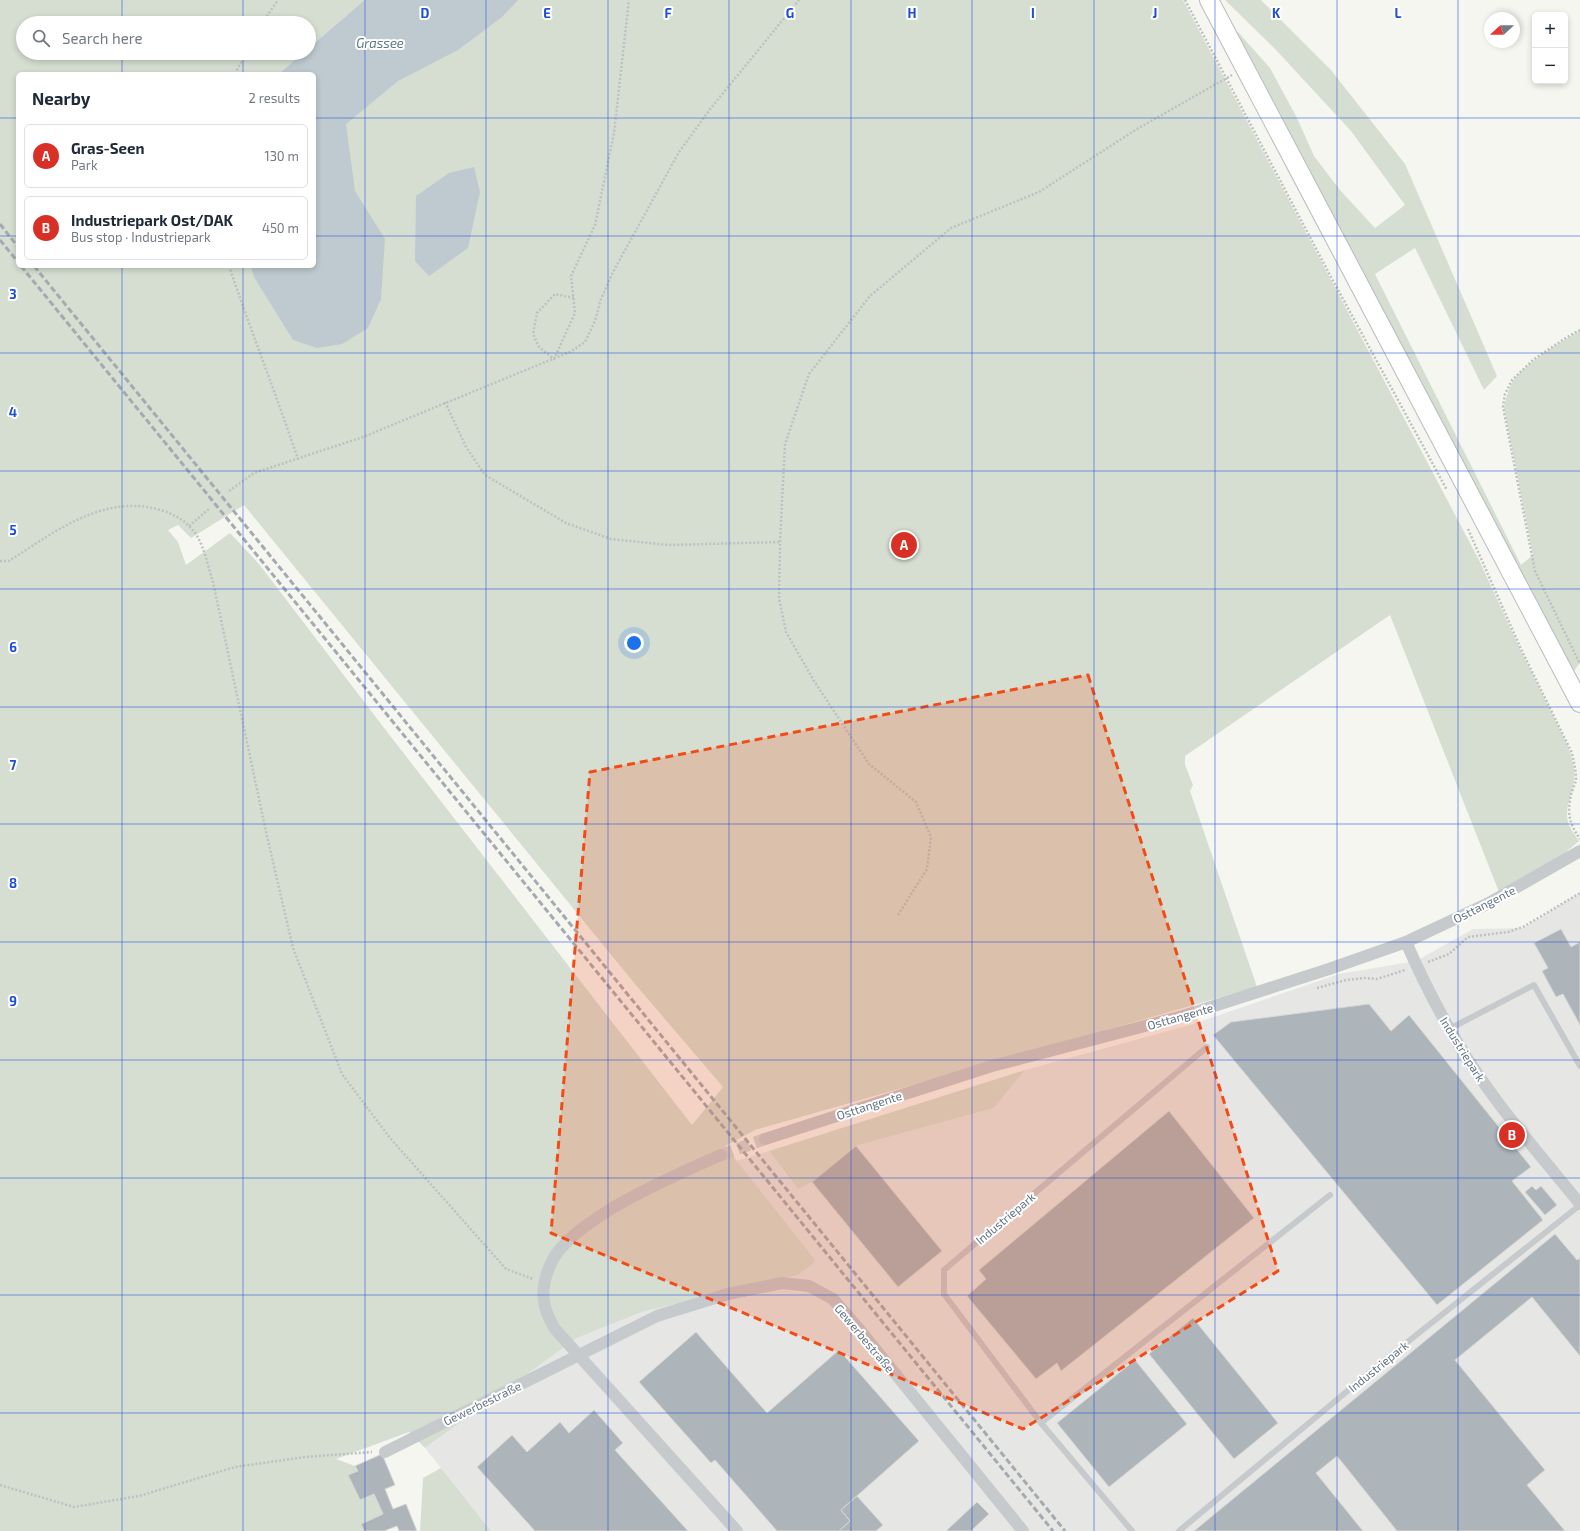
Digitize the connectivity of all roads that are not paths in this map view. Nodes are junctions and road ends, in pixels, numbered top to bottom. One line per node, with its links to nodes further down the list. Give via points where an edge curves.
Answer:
1 (1209, 0): 2 (main road)
2 (1580, 703)
3 (1580, 852): 4 (street, Osttangente, via 1489,903)
4 (1406, 942): 5 (street, Industriepark); 8 (street, Osttangente, via 1183,1016 992,1066)
5 (1449, 1029): 7 (lane, via 1534,985); 11 (street, Industriepark, via 1494,1098)
6 (1208, 1047): 13 (lane, Industriepark, via 944,1270 944,1294)
7 (1580, 1066)
8 (765, 1139)
9 (721, 1155): 12 (street, via 641,1192 598,1217 560,1248 551,1265 543,1300 555,1329)
10 (1330, 1195): 13 (lane)
11 (1580, 1204): 18 (lane, Industriepark, via 1381,1362)
12 (579, 1355): 14 (street, Gewerbestraße); 15 (street); 16 (street, Gewerbestraße, via 657,1316 728,1294 782,1283 809,1286 832,1299)
13 (1041, 1423): 17 (lane, Industriepark)
14 (384, 1452)
15 (737, 1531)
16 (1023, 1531)
17 (1132, 1531)
18 (1179, 1531)

